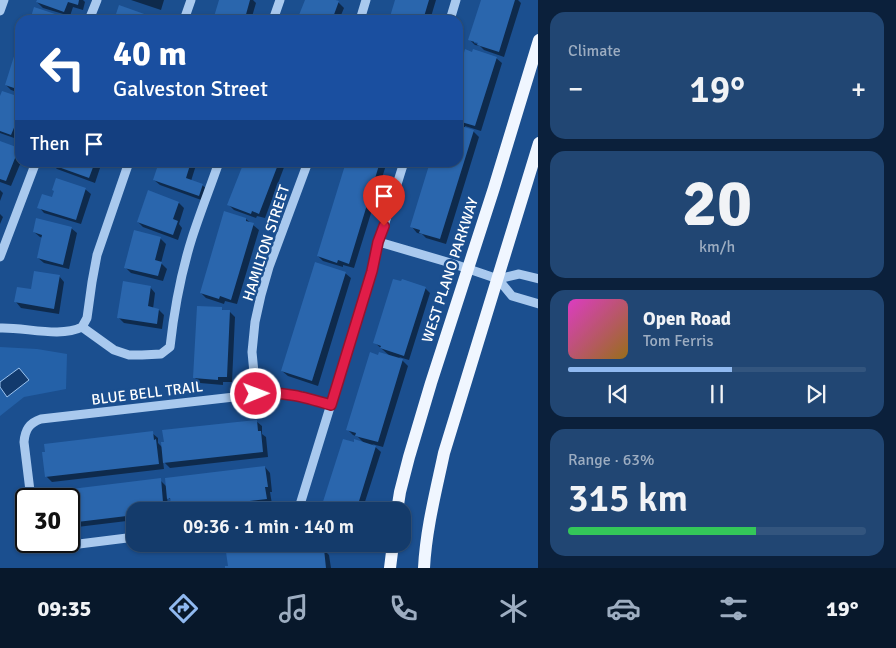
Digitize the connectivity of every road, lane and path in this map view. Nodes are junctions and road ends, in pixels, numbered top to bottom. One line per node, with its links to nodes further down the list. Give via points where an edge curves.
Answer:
1 (4, 0): 7 (street)
2 (97, 0): 8 (street)
3 (191, 0): 9 (street)
4 (280, 0): 10 (street)
5 (366, 0): 11 (street)
6 (456, 0): 12 (street)
7 (0, 11)
8 (91, 15)
9 (186, 15)
10 (276, 15)
11 (362, 15)
12 (452, 15)
13 (538, 40): 22 (main road, WEST PLANO PARKWAY)
14 (538, 143): 23 (main road)
15 (34, 167): 21 (street)
16 (127, 167): 26 (street, via 97,255 87,318)
17 (218, 167): 26 (street, via 192,238 170,347 161,354 129,354 114,350)
18 (306, 167): 28 (street, HAMILTON STREET, via 269,267 255,322 252,352)
19 (402, 167): 20 (street)
20 (378, 242): 22 (street); 29 (street)
21 (0, 257)
22 (468, 269): 23 (street); 32 (main road, WEST PLANO PARKWAY, via 411,447)
23 (498, 279): 24 (street, via 519,274); 25 (street, via 512,296); 37 (main road, via 444,453)
24 (538, 279)
25 (538, 304)
26 (82, 326): 27 (street, via 74,331)
27 (0, 328)
28 (256, 394): 29 (street, BLUE BELL TRAIL, via 301,396); 30 (street, BLUE BELL TRAIL, via 34,421 28,427 24,442)
29 (331, 405): 31 (street)
30 (30, 488)
31 (301, 502)
32 (398, 502)
33 (126, 538): 34 (street)
34 (80, 544)
35 (392, 552): 36 (main road)
36 (390, 568)
37 (424, 568)

